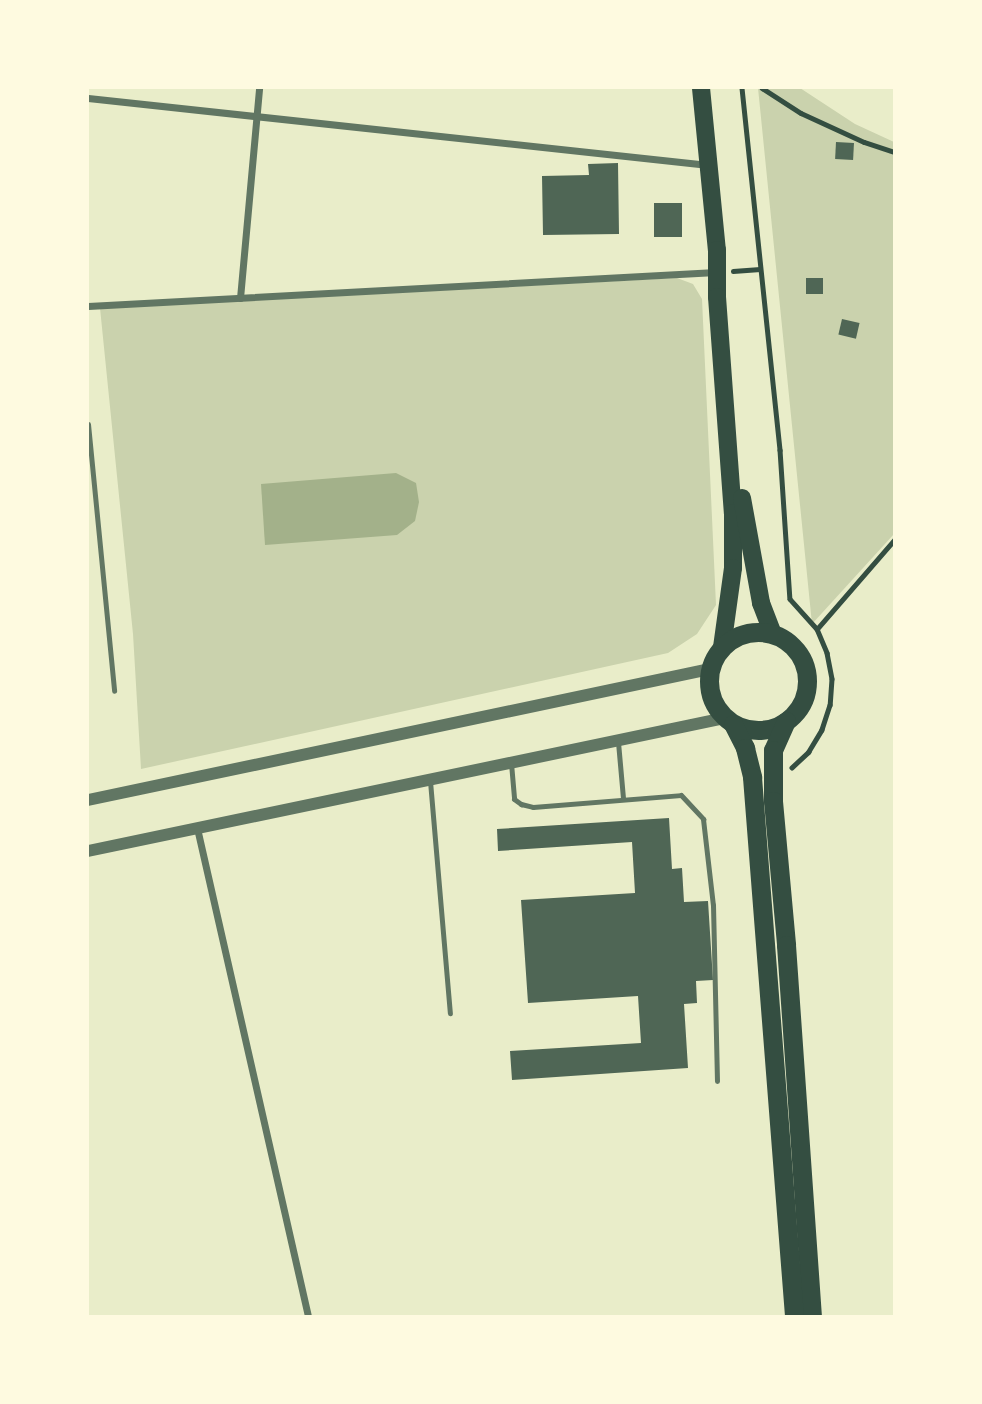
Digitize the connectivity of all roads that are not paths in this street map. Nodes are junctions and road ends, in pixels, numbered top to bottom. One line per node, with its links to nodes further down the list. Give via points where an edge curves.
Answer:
1 (259, 88): 4 (street)
2 (701, 88): 5 (main road)
3 (88, 98): 4 (street)
4 (256, 117): 5 (street); 7 (street)
5 (708, 165): 6 (main road)
6 (717, 272): 7 (street); 9 (main road)
7 (240, 298): 8 (street)
8 (88, 306)
9 (728, 410): 11 (main road, via 753,566); 12 (main road, via 733,568)
10 (88, 424): 14 (lane)
11 (773, 634): 12 (highway, via 741,634); 16 (highway, via 793,646 807,678 802,702)
12 (722, 647): 13 (highway)
13 (710, 669): 15 (highway, via 709,691); 21 (street)
14 (114, 691)
15 (729, 721): 16 (highway, via 761,730); 17 (street); 27 (highway, via 745,748 752,777)
16 (786, 721): 28 (highway, via 773,750 773,801)
17 (618, 741): 18 (street); 20 (lane)
18 (511, 763): 19 (street); 20 (lane, via 514,799 521,804 533,807)
19 (429, 778): 22 (street); 24 (lane)
20 (623, 798): 25 (lane, via 681,795 703,819 713,905)
21 (88, 800)
22 (197, 828): 23 (street); 26 (street)
23 (88, 852)
24 (450, 1013)
25 (717, 1081)
26 (308, 1317)
27 (794, 1317)
28 (812, 1317)

